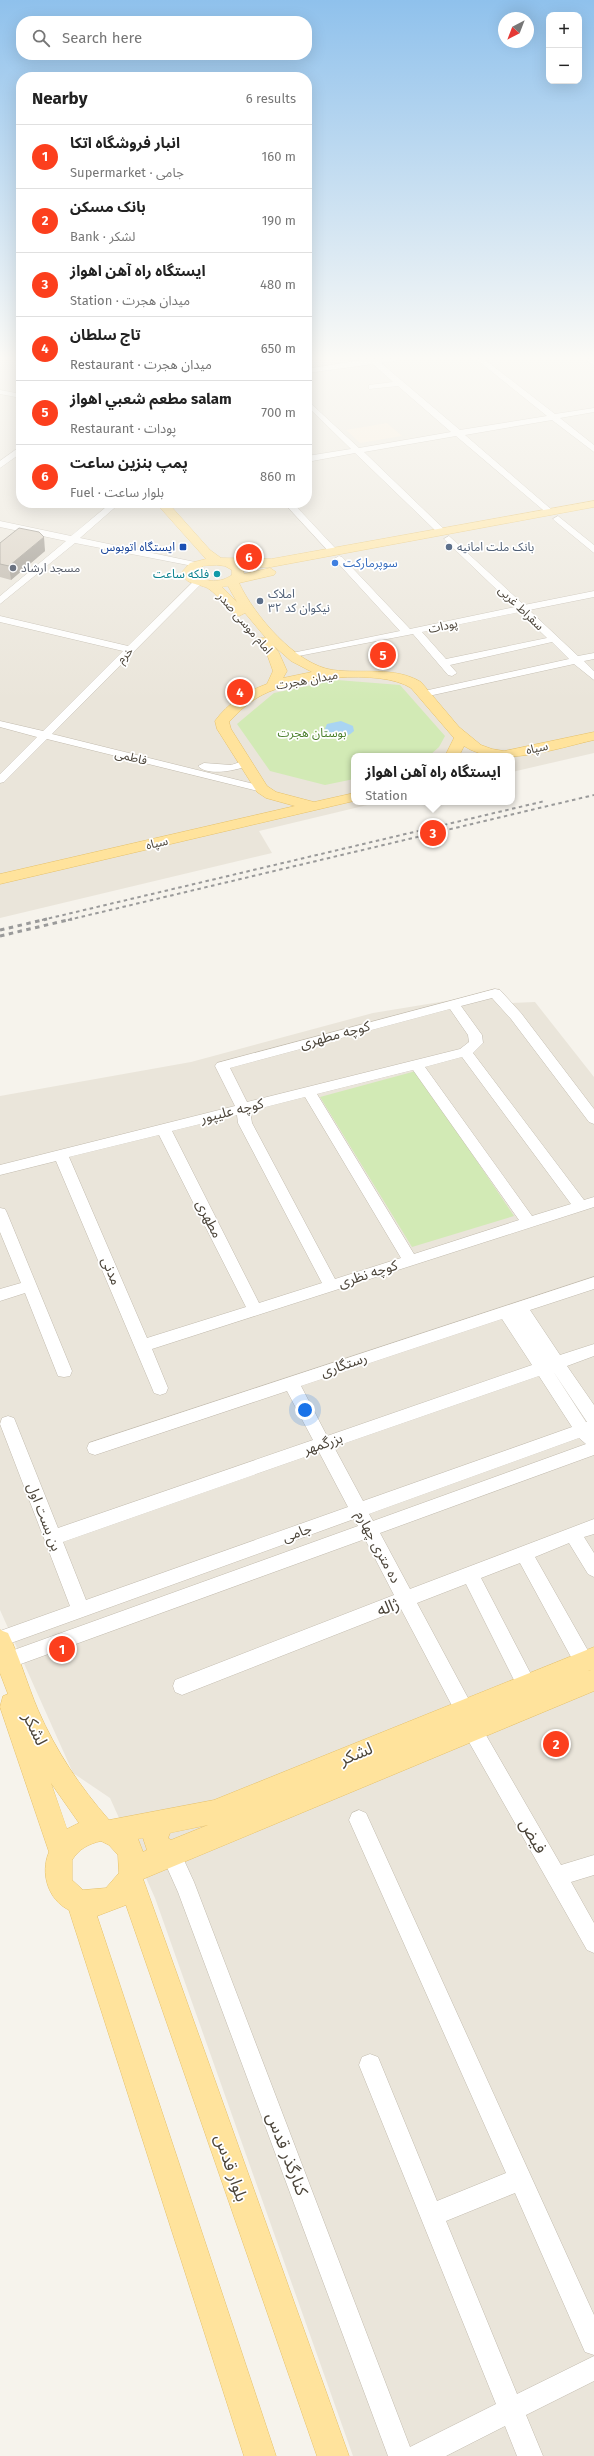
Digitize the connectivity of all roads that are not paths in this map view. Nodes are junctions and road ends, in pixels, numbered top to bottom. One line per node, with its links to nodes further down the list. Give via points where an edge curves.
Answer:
1 (382, 474): 12 (street, سقراط غربی)
2 (505, 474): 9 (street)
3 (594, 504): 9 (main road)
4 (110, 508): 13 (street)
5 (154, 508): 18 (main road)
6 (166, 508): 16 (main road, via 206,553)
7 (293, 508): 15 (street)
8 (594, 512): 9 (main road)
9 (553, 515): 12 (main road); 14 (street)
10 (0, 524): 13 (street)
11 (0, 530): 13 (street)
12 (445, 535): 15 (main road); 23 (street, سقراط غربی)
13 (71, 542): 18 (street); 22 (street)
14 (594, 550)
15 (336, 555): 17 (main road, via 271,564); 19 (main road); 25 (street)
16 (217, 561): 17 (main road); 18 (main road)
17 (229, 563): 19 (main road, امام موسی صدر, via 238,569 238,576)
18 (195, 566): 20 (main road, via 189,576)
19 (233, 580): 20 (main road); 28 (main road, امام موسی صدر, via 237,595 284,651)
20 (205, 584): 27 (street, خرم); 35 (main road, امام موسی صدر, via 226,596 273,653 280,671)
21 (594, 594): 23 (street, پودات)
22 (0, 601)
23 (522, 609): 25 (street, پودات); 26 (street, سقراط غربی)
24 (0, 619): 27 (street)
25 (412, 632): 28 (street, پودات); 31 (street)
26 (554, 639): 30 (street, سقراط غربی); 31 (street)
27 (130, 650): 39 (street, خرم)
28 (292, 656): 33 (main road, امام موسی صدر, via 307,666)
29 (594, 656): 30 (street)
30 (576, 660): 34 (street, سقراط غربی); 36 (street)
31 (444, 663): 32 (street)
32 (452, 672)
33 (331, 673): 35 (main road, میدان هجرت); 36 (main road, میدان هجرت, via 398,678 416,685)
34 (594, 677)
35 (273, 685): 47 (main road, میدان هجرت, via 241,703 222,721 224,729)
36 (424, 694): 41 (main road, میدان هجرت)
37 (0, 716): 39 (street, فاطمی)
38 (0, 724): 39 (street, فاطمی)
39 (48, 732): 47 (street, فاطمی, via 218,770 235,768); 48 (street, خرم); 49 (street, فاطمی)
40 (594, 736): 45 (main road, سپاه)
41 (461, 738): 43 (main road); 44 (main road, سپاه)
42 (594, 745): 46 (main road, سپاه)
43 (454, 753)
44 (484, 753)
45 (513, 753)
46 (515, 762)
47 (246, 763): 49 (main road, میدان هجرت)
48 (0, 780)
49 (267, 792): 51 (main road); 52 (main road, سپاه, via 253,809 243,814)
50 (351, 798): 51 (main road)
51 (314, 806): 53 (main road, سپاه)
52 (0, 869)
53 (0, 879)
54 (452, 1003): 55 (street, via 476,1035 476,1043); 58 (street, کوچه مطهری, via 222,1066); 59 (street, کوچه مطهری, via 495,993 516,1016)
55 (465, 1052): 56 (street, کوچه علیپور); 63 (street)
56 (416, 1064): 57 (street, کوچه علیپور); 65 (street)
57 (308, 1091): 58 (street, کوچه علیپور); 66 (street)
58 (243, 1108): 60 (street, کوچه علیپور); 68 (street, via 245,1123)
59 (594, 1119)
60 (163, 1128): 61 (street, کوچه علیپور); 72 (street, مطهری)
61 (61, 1155): 62 (street, کوچه علیپور); 73 (street, مدنی)
62 (0, 1170)
63 (587, 1204): 65 (street, کوچه نظری)
64 (0, 1213): 69 (street)
65 (528, 1222): 66 (street, کوچه نظری)
66 (410, 1260): 68 (street, کوچه نظری)
67 (594, 1283): 71 (street, رستگاری)
68 (331, 1285): 72 (street, کوچه نظری)
69 (30, 1286): 70 (street); 76 (street)
70 (0, 1295)
71 (512, 1309): 75 (street); 77 (street, رستگاری)
72 (255, 1310): 73 (street, کوچه نظری)
73 (142, 1346): 78 (street, مدنی)
74 (594, 1350): 75 (street, بزرگمهر)
75 (549, 1365): 80 (street); 81 (street, بزرگمهر)
76 (64, 1371)
77 (292, 1383): 81 (street, ده متری چهارم); 83 (street, رستگاری)
78 (160, 1388)
79 (8, 1423): 88 (street, بن بست اول)
80 (590, 1425): 82 (street); 84 (street, جامی)
81 (323, 1444): 84 (street, ده متری چهارم); 88 (street, بزرگمهر)
82 (594, 1447): 86 (street)
83 (95, 1448)
84 (359, 1511): 86 (street, ده متری چهارم); 93 (street, جامی)
85 (594, 1526): 87 (street, ژاله)
86 (369, 1530): 92 (street, ده متری چهارم); 94 (street)
87 (573, 1534): 89 (street, ژاله); 90 (street)
88 (52, 1538): 93 (street, بن بست اول)
89 (524, 1553): 91 (street, ژاله); 95 (street)
90 (594, 1569)
91 (470, 1575): 92 (street, ژاله); 97 (street)
92 (406, 1600): 96 (street, ژاله); 98 (street, ده متری چهارم)
93 (81, 1611): 94 (street, جامی)
94 (2, 1653): 101 (main road, لشکر, via 41,1745 84,1811); 102 (main road, لشکر)
95 (591, 1667): 97 (main road, لشکر); 98 (main road, لشکر)
96 (182, 1686)
97 (527, 1686): 98 (main road, لشکر)
98 (468, 1720): 100 (main road, لشکر, via 214,1812); 103 (main road, لشکر); 106 (street, فیض)
99 (359, 1820): 110 (street)
100 (162, 1822): 101 (main road, لشکر); 103 (main road, via 154,1837 157,1846 163,1852)
101 (107, 1830): 102 (main road, via 89,1830 78,1834 68,1842); 105 (main road, via 122,1837 129,1846 133,1856)
102 (62, 1852): 107 (main road, via 58,1864 60,1881 69,1895)
103 (171, 1854): 105 (main road, لشکر); 117 (street, کنارگذر قدس, via 187,1890)
104 (594, 1865): 106 (street)
105 (132, 1874): 107 (main road, via 123,1890 114,1898 102,1903 90,1904); 116 (main road, بلوار قدس)
106 (556, 1877): 108 (street, فیض)
107 (79, 1901): 115 (main road)
108 (594, 1943)
109 (370, 2065): 111 (street)
110 (520, 2179): 111 (street); 112 (street)
111 (432, 2215): 114 (street)
112 (594, 2343)
113 (594, 2368): 114 (street)
114 (511, 2410): 118 (street); 119 (street)
115 (260, 2456)
116 (333, 2456)
117 (401, 2456)
118 (419, 2456)
119 (530, 2456)

